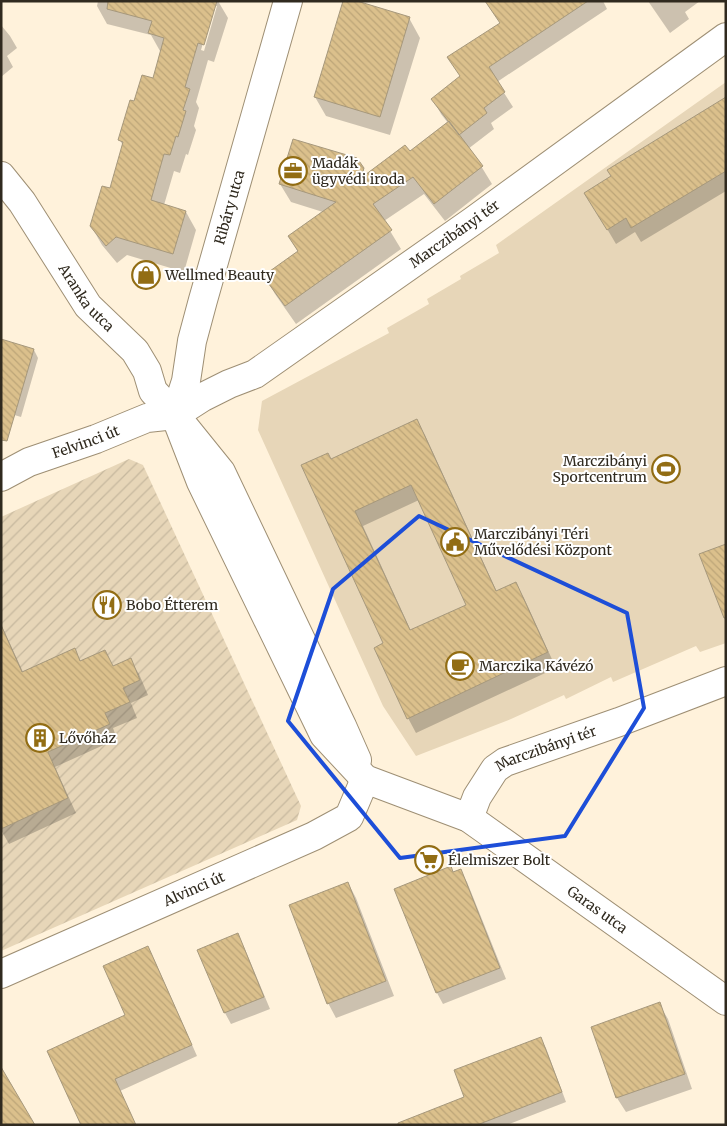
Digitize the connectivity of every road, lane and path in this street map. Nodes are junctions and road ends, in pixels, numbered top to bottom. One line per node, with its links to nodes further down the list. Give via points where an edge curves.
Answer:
1 (288, 1): 4 (street, Ribáry utca, via 203,300 186,382)
2 (726, 37): 4 (street, Marczibányi tér, via 255,374 203,397)
3 (1, 176): 4 (street, Aranka utca, via 22,202 88,306 135,351 153,391)
4 (175, 415): 5 (street, Felvinci út, via 147,418 29,462); 7 (street, via 221,472)
5 (1, 477)
6 (726, 682): 8 (street, Marczibányi tér, via 505,762 476,797)
7 (365, 779): 8 (street); 9 (street, Alvinci út, via 349,817 314,836)
8 (469, 818): 10 (street, Garas utca)
9 (1, 974)
10 (726, 1001)

